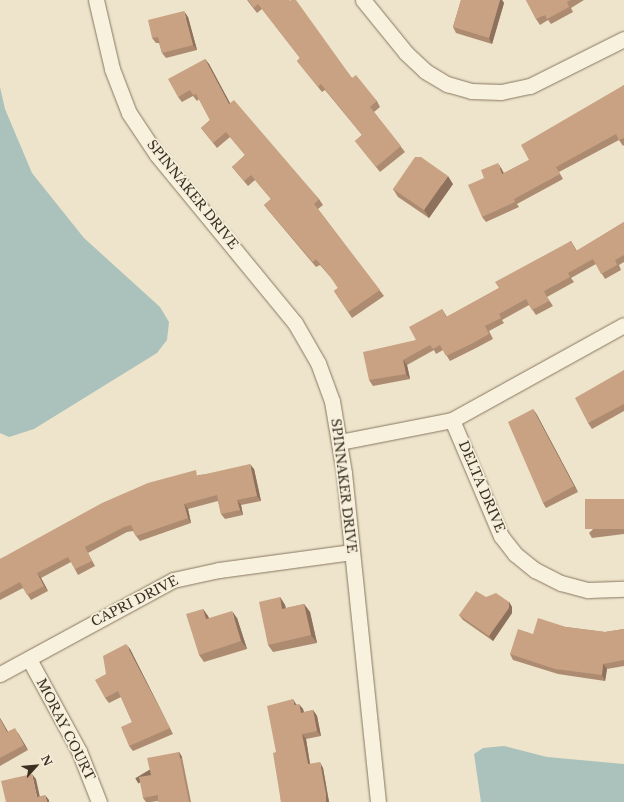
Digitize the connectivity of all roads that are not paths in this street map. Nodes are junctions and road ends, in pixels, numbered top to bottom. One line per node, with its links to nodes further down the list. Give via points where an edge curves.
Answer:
1 (96, 0): 6 (street, SPINNAKER DRIVE, via 112,69 129,113 157,155 295,323 318,363 332,402)
2 (363, 0): 3 (street, via 406,53 425,71 446,84 471,91 501,92 530,86)
3 (624, 39)
4 (624, 325): 5 (street)
5 (452, 420): 6 (street); 8 (street, DELTA DRIVE, via 501,536 515,554 535,570 561,583 588,590)
6 (340, 442): 7 (street, SPINNAKER DRIVE)
7 (352, 552): 9 (street, CAPRI DRIVE, via 219,570 172,580); 12 (street, SPINNAKER DRIVE)
8 (624, 589)
9 (29, 659): 10 (street, CAPRI DRIVE); 11 (street, MORAY COURT, via 79,750)
10 (0, 674)
11 (99, 802)
12 (378, 802)

